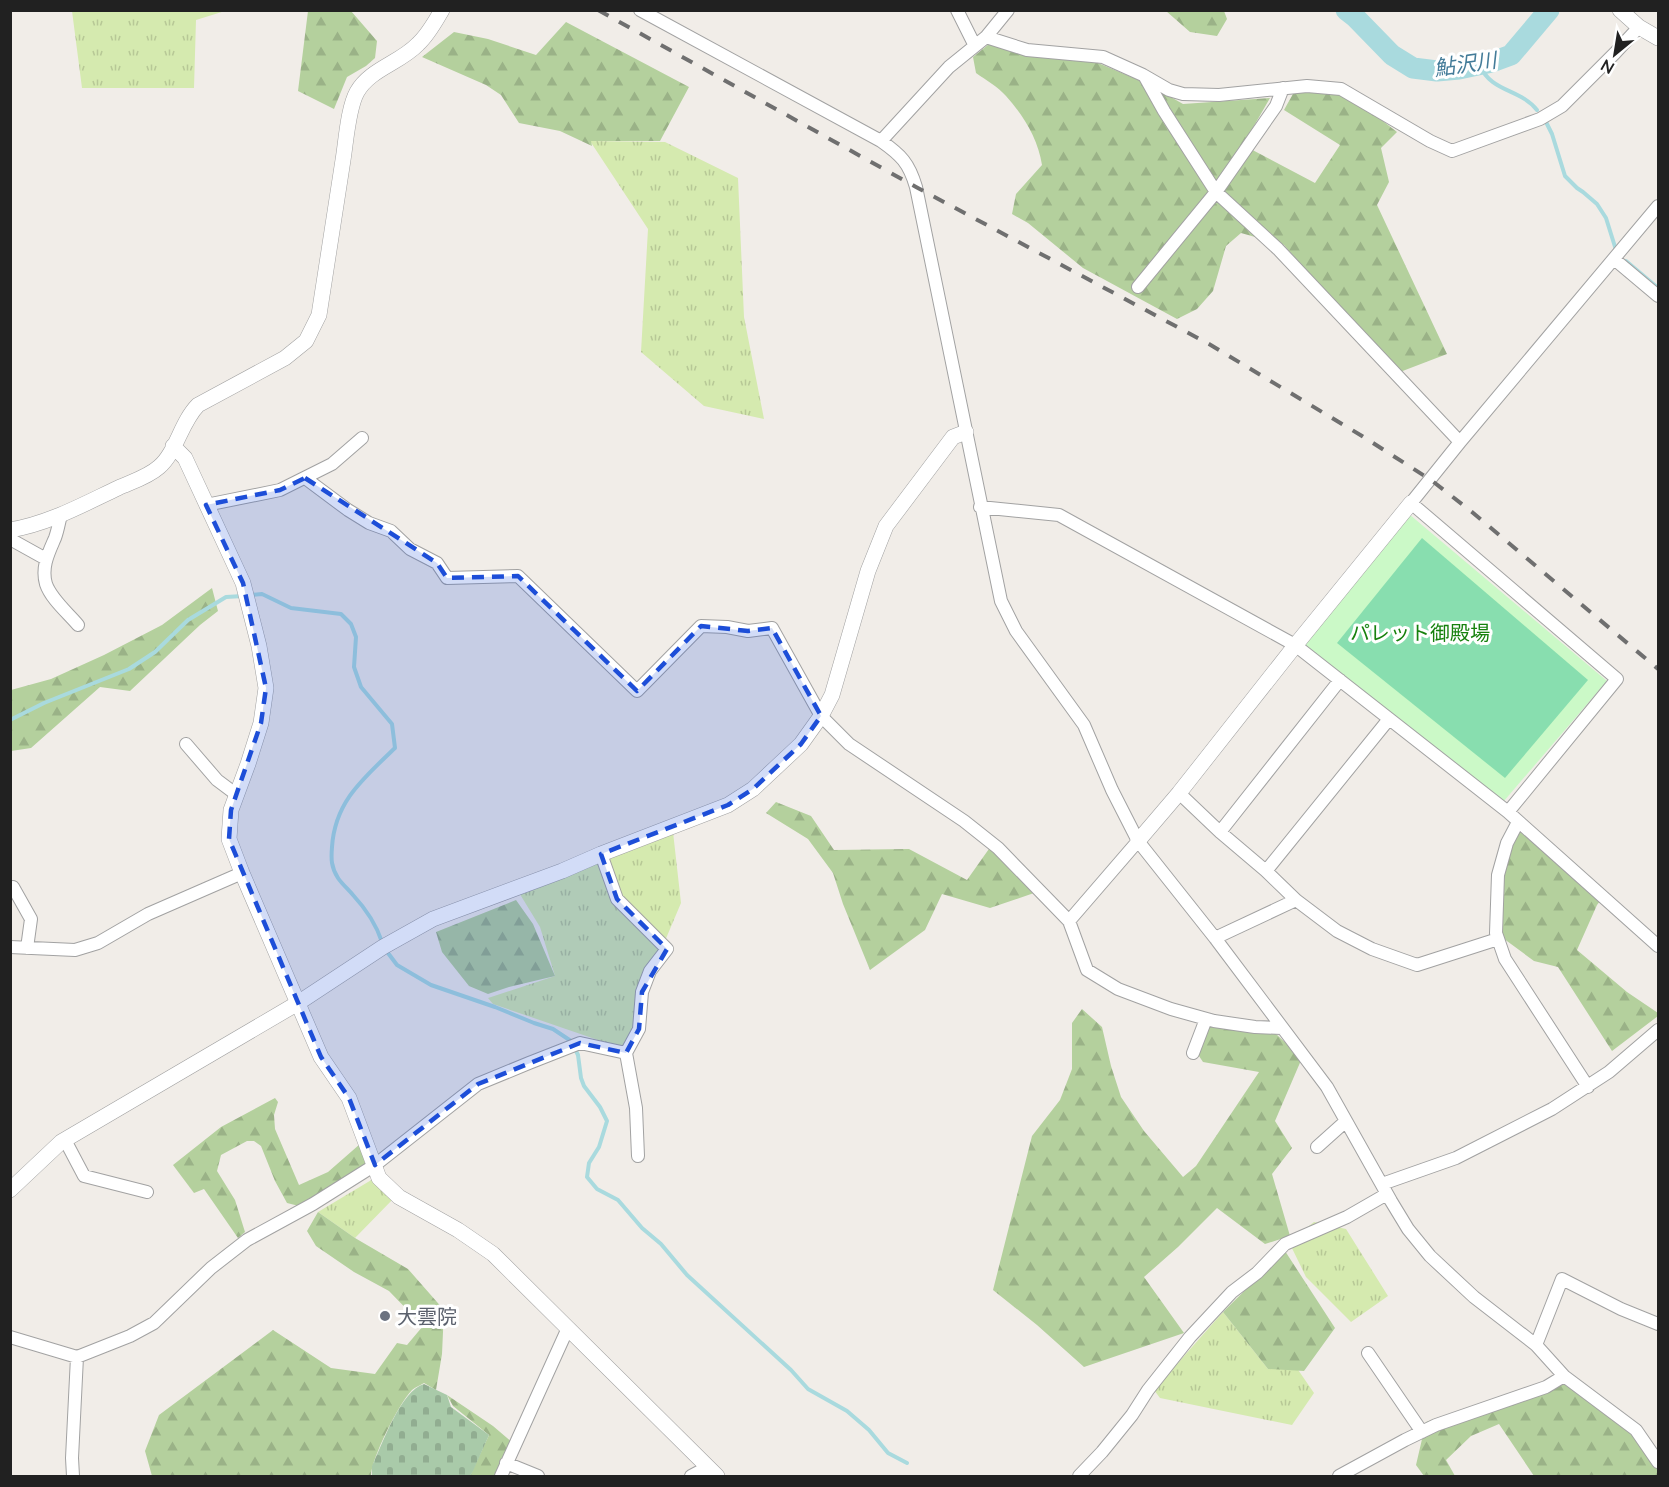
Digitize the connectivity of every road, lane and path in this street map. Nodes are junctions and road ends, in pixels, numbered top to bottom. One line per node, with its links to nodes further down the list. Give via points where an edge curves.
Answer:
1 (442, 10): 21 (street, via 418,45 375,73 357,92 346,138 319,315 306,341 285,358 198,405 190,412)
2 (640, 10): 12 (street)
3 (957, 10): 9 (street)
4 (1008, 10): 7 (street)
5 (1620, 10): 6 (street)
6 (1639, 27): 8 (street); 11 (street, via 1562,106 1540,119 1452,152 1341,89)
7 (986, 37): 9 (street); 10 (street, via 1027,50 1103,57)
8 (1659, 38)
9 (975, 45): 12 (street, via 949,67)
10 (1143, 75): 11 (street, via 1183,94 1219,95); 13 (street)
11 (1283, 88): 13 (street, via 1276,106)
12 (880, 141): 18 (street, via 896,151 912,173)
13 (1216, 192): 16 (street); 20 (street, via 1278,249)
14 (1659, 207): 15 (street)
15 (1614, 259): 17 (street); 20 (street)
16 (1138, 287)
17 (1659, 296)
18 (966, 432): 25 (street); 33 (street, via 952,437 886,526 868,571 832,695)
19 (362, 438): 22 (street, via 332,464)
20 (1460, 442): 23 (street)
21 (173, 446): 24 (street, via 184,458); 26 (street, via 159,467 145,476)
22 (305, 478): 24 (street, via 280,490); 33 (street, via 348,510 391,531 410,549 437,563 447,578 518,576 637,692 701,626 748,631 772,628)
23 (1411, 503): 31 (street); 38 (street, via 1617,679)
24 (206, 506): 37 (street, via 243,583 266,688 261,723)
25 (980, 507): 31 (street, via 1059,515); 41 (street, via 1001,601 1016,631 1084,725)
26 (61, 515): 27 (street); 29 (street)
27 (10, 530)
28 (10, 539): 29 (street)
29 (46, 559): 30 (street, via 46,584)
30 (78, 625)
31 (1295, 645): 32 (street); 36 (street)
32 (1340, 680): 34 (street); 40 (street)
33 (821, 716): 42 (street, via 801,744 753,789 728,805); 47 (street, via 849,744 998,848)
34 (1389, 719): 38 (street); 43 (street)
35 (186, 744): 37 (street, via 217,780)
36 (1179, 793): 40 (street); 41 (street)
37 (237, 795): 44 (street, via 231,810 229,839)
38 (1508, 812): 39 (street)
39 (1518, 822): 49 (street, via 1498,875); 50 (street)
40 (1220, 832): 43 (street)
41 (1138, 841): 47 (street); 48 (street)
42 (601, 854): 53 (street, via 433,919); 57 (street, via 617,899 667,949 650,971 642,992 639,1029)
43 (1266, 871): 46 (street)
44 (242, 873): 52 (street, via 148,914 98,943 75,950); 53 (street)
45 (13, 887): 52 (street, via 31,919)
46 (1296, 900): 48 (street); 49 (street, via 1337,932 1417,965)
47 (1069, 921): 54 (street, via 1087,970 1118,989)
48 (1215, 938): 55 (street)
49 (1498, 939): 59 (street, via 1505,959)
50 (1659, 946)
51 (10, 947): 52 (street)
52 (27, 948)
53 (298, 1003): 61 (street); 64 (street, via 321,1057 349,1098)
54 (1206, 1019): 55 (street); 58 (street)
55 (1282, 1028): 60 (street, via 1327,1087)
56 (1659, 1030): 59 (street)
57 (626, 1053): 63 (street, via 636,1108); 64 (street, via 580,1044 478,1084)
58 (1193, 1053)
59 (1588, 1087): 65 (street, via 1456,1158)
60 (1346, 1120): 62 (street); 65 (street)
61 (65, 1140): 66 (street); 67 (street, via 84,1176)
62 (1317, 1147)
63 (638, 1156)
64 (375, 1165): 69 (street, via 379,1178 399,1197 493,1254); 73 (street, via 247,1240 211,1268 154,1323)
65 (1384, 1189): 71 (street, via 1408,1229 1431,1256 1474,1297); 83 (street, via 1347,1217 1285,1244 1232,1292 1190,1337 1132,1415)
66 (10, 1190)
67 (147, 1192)
68 (1659, 1324): 71 (street, via 1562,1279)
69 (568, 1328): 77 (street); 78 (street)
70 (10, 1337): 73 (street)
71 (1536, 1345): 74 (street)
72 (1368, 1353): 75 (street)
73 (77, 1357): 79 (street)
74 (1564, 1376): 75 (street, via 1546,1388); 76 (street, via 1636,1430)
75 (1422, 1432): 84 (street)
76 (1659, 1462)
77 (506, 1463): 80 (street); 81 (street)
78 (713, 1472): 82 (street)
79 (73, 1476)
80 (501, 1476)
81 (538, 1476)
82 (691, 1476)
83 (1079, 1476)
84 (1339, 1476)

